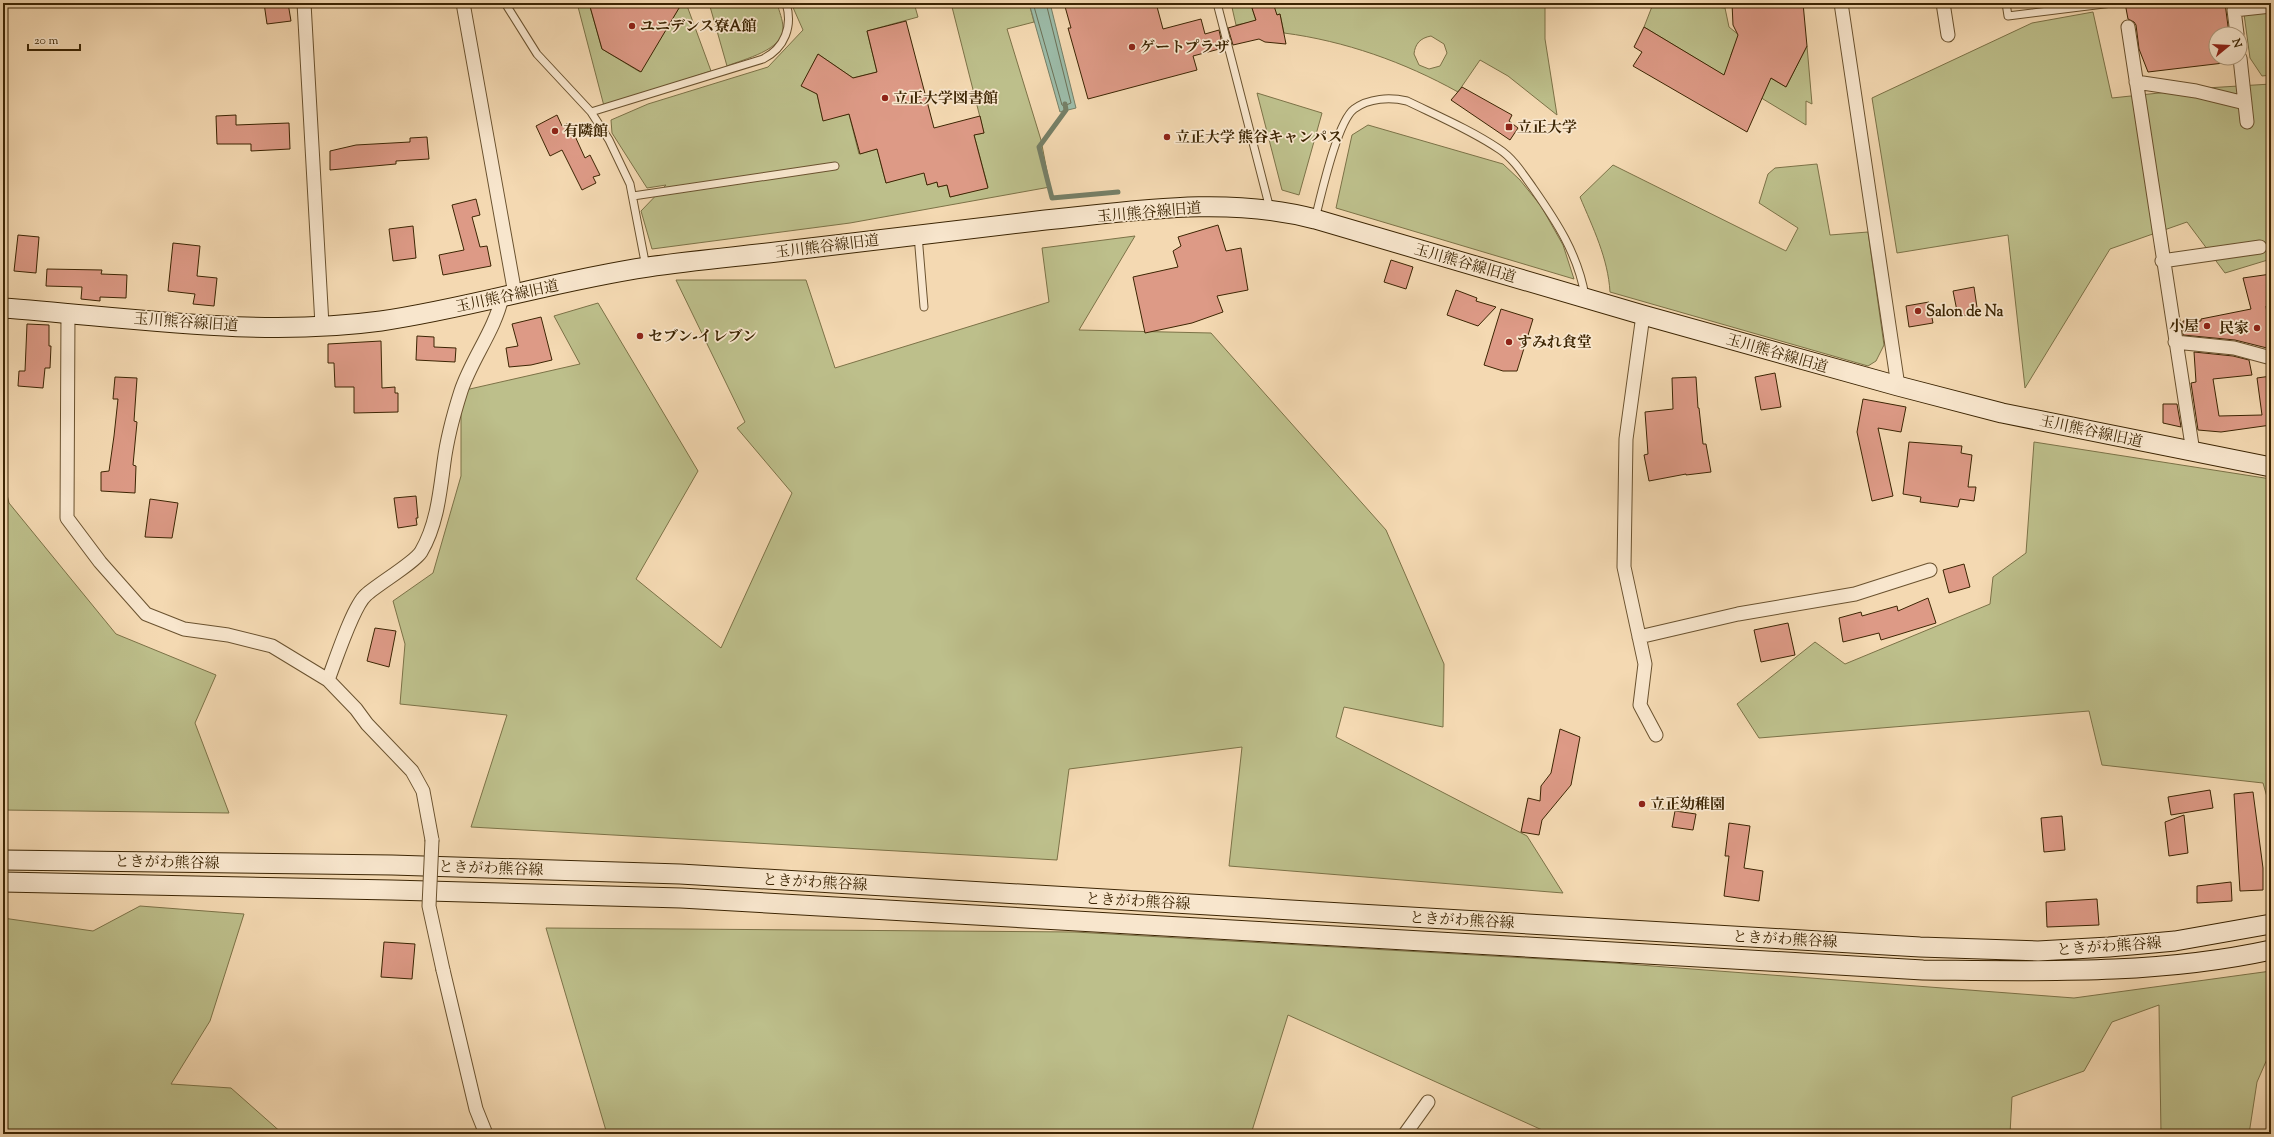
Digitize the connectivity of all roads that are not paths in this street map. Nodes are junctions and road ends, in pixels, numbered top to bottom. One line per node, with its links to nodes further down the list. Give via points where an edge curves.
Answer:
1 (304, 3): 35 (street)
2 (463, 3): 29 (street)
3 (505, 3): 19 (lane, via 537,54)
4 (786, 3): 19 (lane, via 789,28 773,54)
5 (1217, 3): 23 (lane)
6 (1841, 3): 38 (street)
7 (1943, 3): 15 (street)
8 (2006, 3): 12 (lane, via 2008,16)
9 (2085, 3): 12 (lane)
10 (2112, 3): 12 (lane)
11 (2271, 6): 13 (street, via 2234,10)
12 (2076, 8)
13 (2236, 26)
14 (2128, 27): 17 (street)
15 (1948, 35)
16 (2241, 66): 18 (street)
17 (2136, 82): 18 (street, via 2196,90); 27 (street)
18 (2245, 103): 20 (street)
19 (590, 112): 22 (lane, via 609,140)
20 (2247, 122)
21 (835, 166): 22 (lane)
22 (633, 196): 28 (lane)
23 (1270, 210): 24 (main road, 玉川熊谷線旧道); 25 (main road, 玉川熊谷線旧道, via 1206,207 1160,209)
24 (1315, 219): 30 (main road, 玉川熊谷線旧道); 30 (lane, via 1346,118 1354,109 1375,100 1396,98 1407,101 1476,135 1500,150 1521,171 1555,219 1571,249 1582,276)
25 (918, 235): 28 (main road, 玉川熊谷線旧道); 31 (lane)
26 (2260, 247): 27 (street)
27 (2162, 261): 36 (street)
28 (646, 268): 29 (main road, 玉川熊谷線旧道)
29 (508, 296): 35 (main road, 玉川熊谷線旧道, via 385,320); 43 (street, via 474,358 461,391 444,460 440,497 428,538 420,554 364,596 349,624)
30 (1585, 298): 34 (main road, 玉川熊谷線旧道)
31 (924, 306)
32 (3, 308): 33 (main road, 玉川熊谷線旧道)
33 (68, 312): 35 (main road, 玉川熊谷線旧道, via 239,326); 43 (street, via 67,518 100,562 146,614 184,629 228,635 272,646)
34 (1643, 316): 38 (main road, 玉川熊谷線旧道); 42 (street, via 1626,439 1624,567)
35 (322, 325)
36 (2175, 342): 37 (street, via 2234,348); 39 (street)
37 (2271, 358)
38 (1898, 386): 39 (main road, 玉川熊谷線旧道, via 2002,413)
39 (2192, 452): 40 (main road, 玉川熊谷線旧道)
40 (2271, 467)
41 (1930, 570): 42 (street, via 1855,594 1738,614)
42 (1639, 637): 44 (street, via 1645,664 1640,705)
43 (328, 680): 50 (street, bridge, via 412,771 423,792 432,840 429,906 476,1109)
44 (1656, 735)
45 (3, 860): 47 (main road, ときがわ熊谷線, via 392,865 680,874 1920,947 2038,951 2175,941)
46 (3, 882): 48 (main road, ときがわ熊谷線, via 681,898 1923,970 2121,969 2178,965)
47 (2271, 924)
48 (2271, 950)
49 (1428, 1102): 51 (street)
50 (486, 1134)
51 (1405, 1134)

